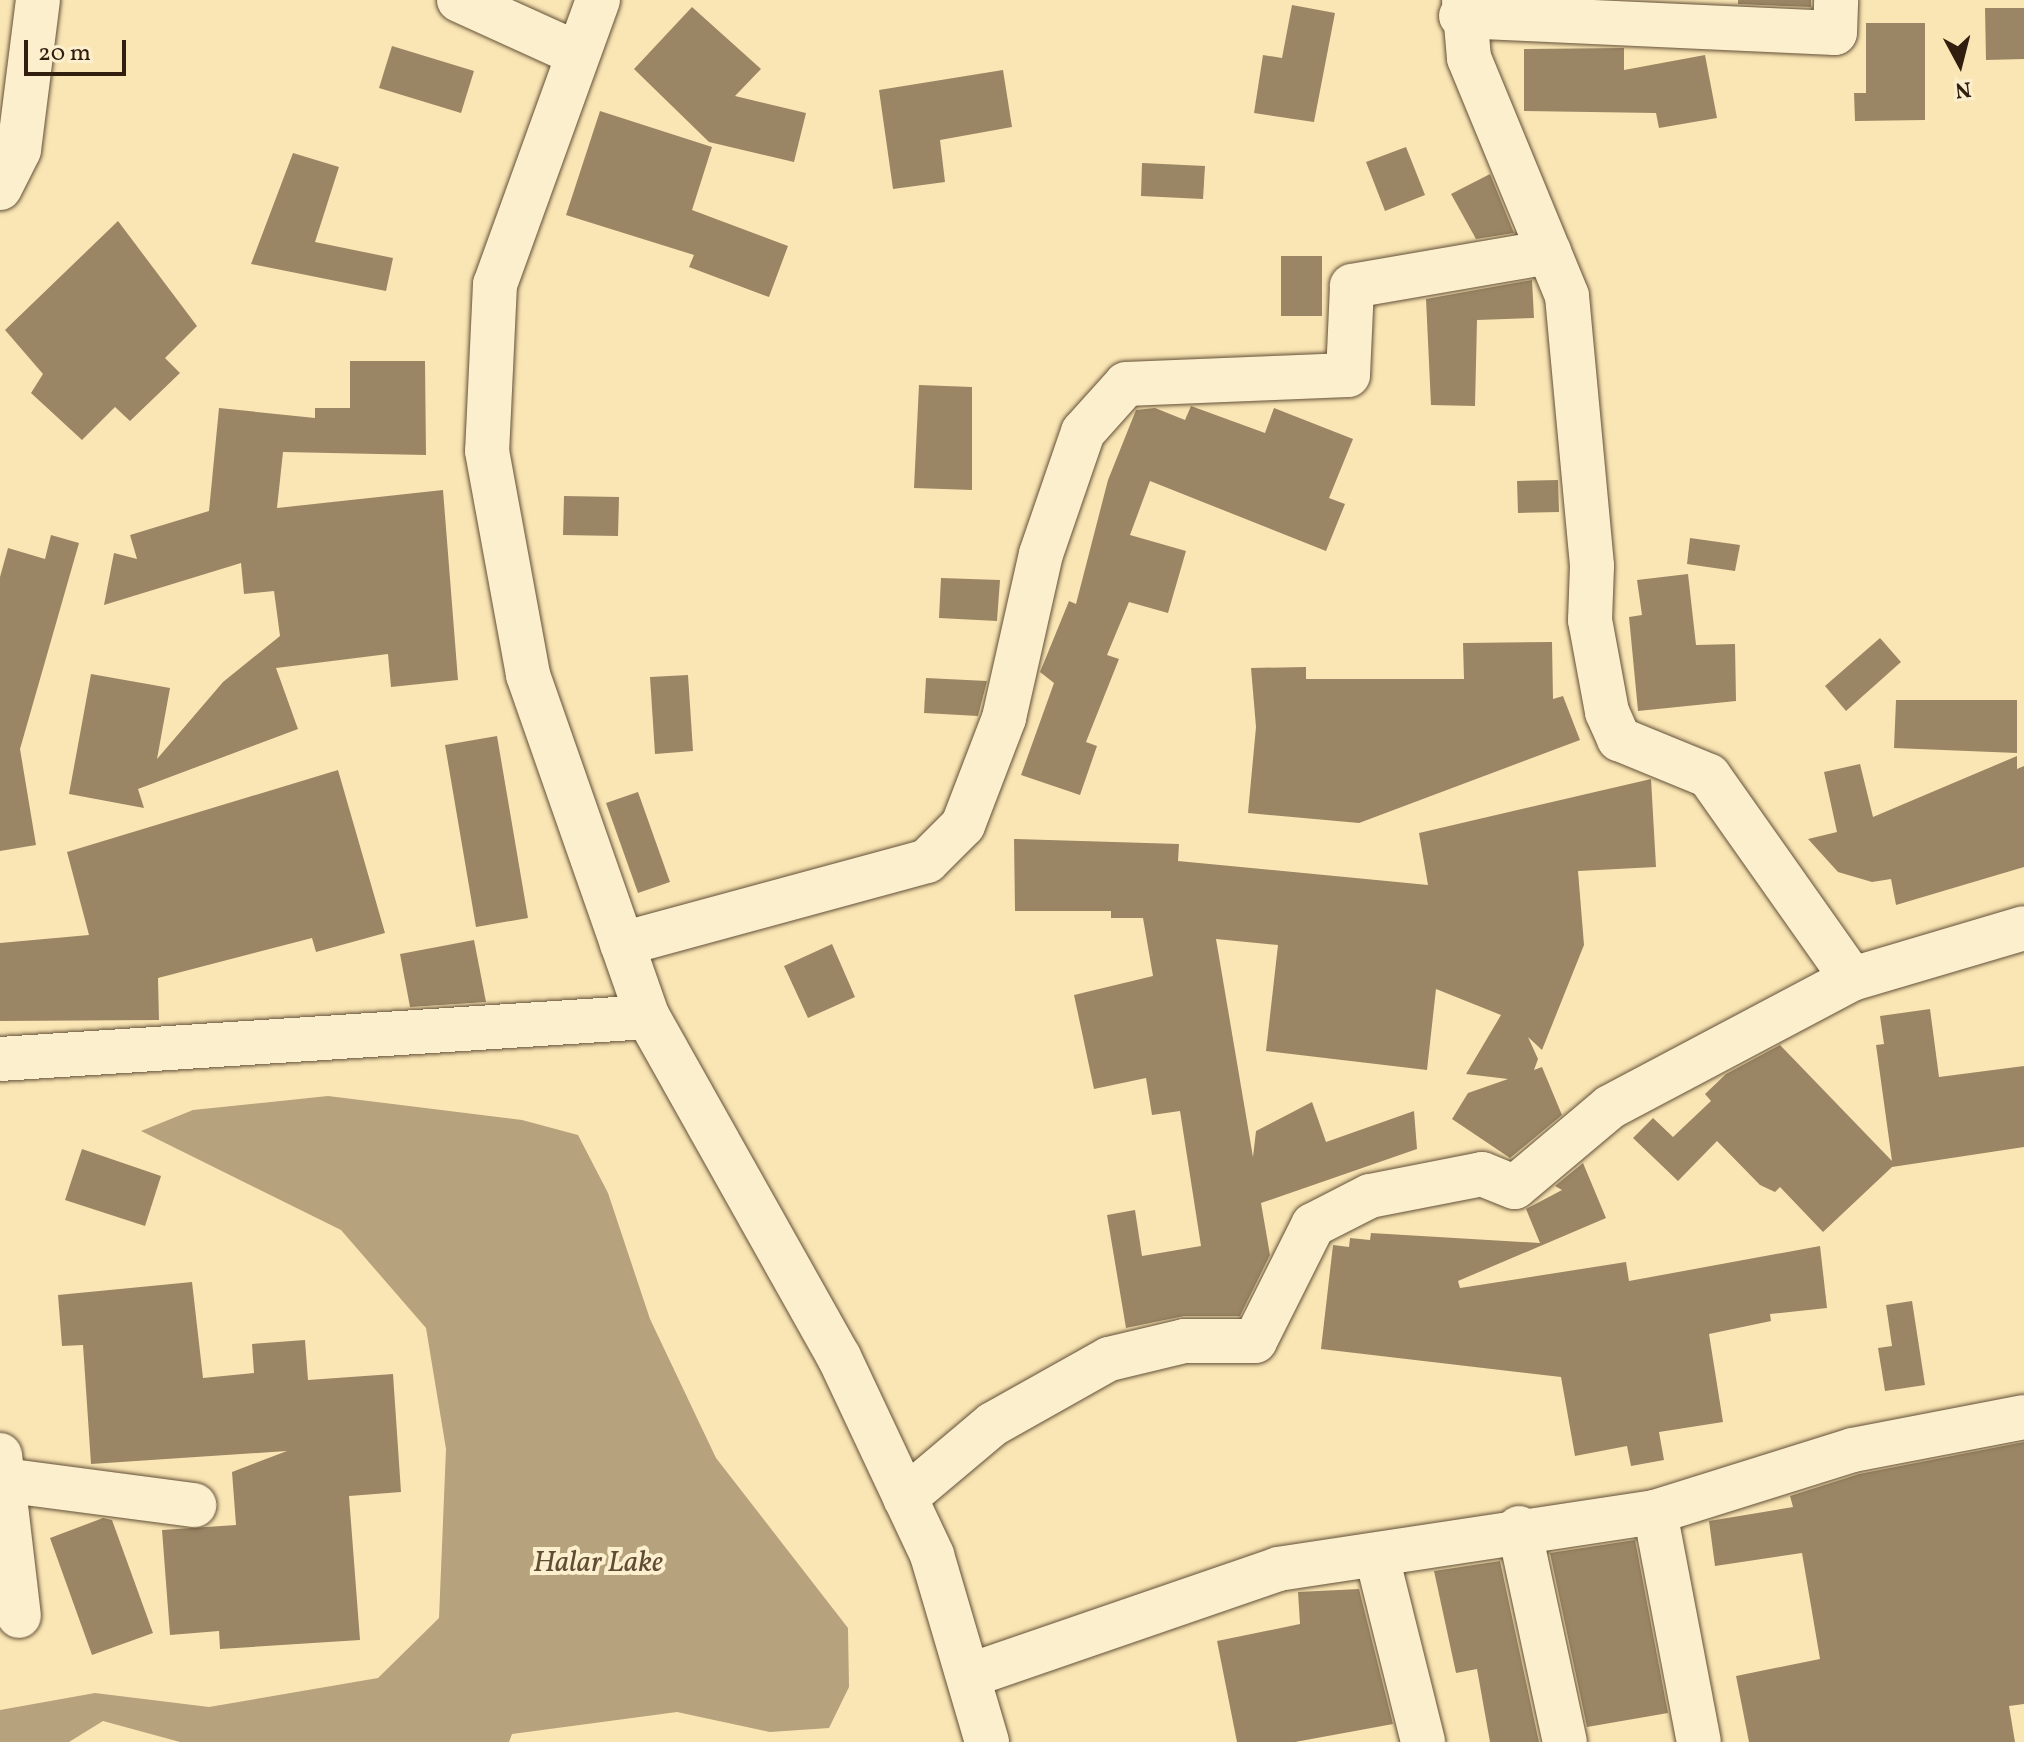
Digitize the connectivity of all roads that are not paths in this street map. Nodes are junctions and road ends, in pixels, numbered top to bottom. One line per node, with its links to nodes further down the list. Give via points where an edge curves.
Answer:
1 (38, 0): 7 (street, via 19,150)
2 (459, 0): 6 (street)
3 (598, 0): 6 (street)
4 (1836, 0): 5 (street, via 1835,33)
5 (1462, 8): 8 (street, via 1469,58)
6 (576, 53): 10 (street, via 495,284 487,451 528,675)
7 (0, 188)
8 (1549, 252): 10 (street, via 1352,286 1348,375 1126,384 1083,432 1041,554 1004,718 963,825 927,861); 11 (street, via 1567,296 1592,566 1590,620 1607,712 1619,739 1709,776)
9 (2024, 928): 11 (street)
10 (622, 944): 12 (street)
11 (1852, 979): 16 (street, via 1610,1107 1515,1187 1482,1174 1370,1196 1313,1225 1255,1341 1184,1341 1109,1359 993,1424)
12 (648, 1017): 13 (street); 16 (street, via 839,1357)
13 (0, 1059)
14 (2024, 1417): 18 (street, via 1853,1450)
15 (2, 1467): 17 (street); 21 (street)
16 (905, 1498): 22 (street)
17 (194, 1505)
18 (1655, 1512): 19 (street); 26 (street)
19 (1519, 1528): 20 (street); 25 (street)
20 (1377, 1557): 22 (street, via 1278,1569); 24 (street)
21 (19, 1616)
22 (971, 1675): 23 (street)
23 (987, 1742)
24 (1423, 1742)
25 (1565, 1742)
26 (1699, 1742)

